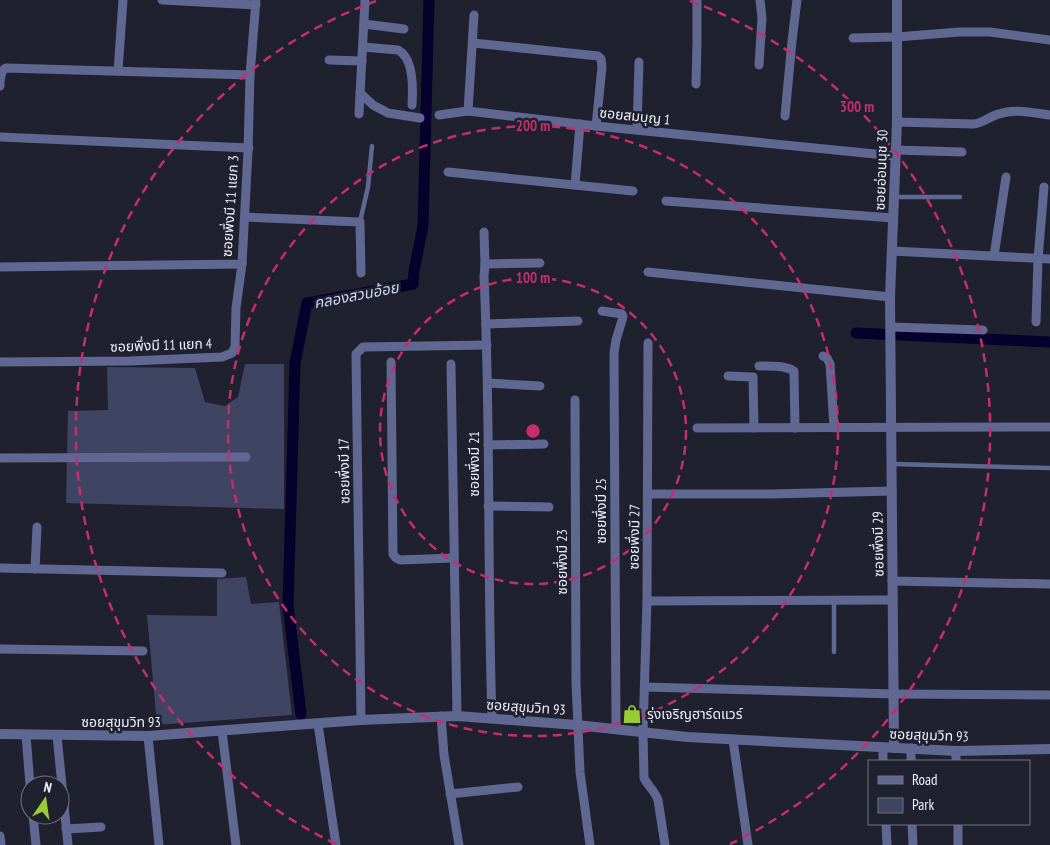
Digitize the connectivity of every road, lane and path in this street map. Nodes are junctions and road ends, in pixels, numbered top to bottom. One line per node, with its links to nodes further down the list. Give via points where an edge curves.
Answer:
1 (123, 0): 21 (street)
2 (162, 0): 8 (street)
3 (365, 0): 10 (street)
4 (697, 0): 23 (street)
5 (760, 0): 20 (street)
6 (797, 0): 31 (street)
7 (897, 0): 12 (street, ซอยอ่อนนุช 30)
8 (256, 2): 22 (street, ซอยพึ่งมี 11 แยก 3)
9 (474, 16): 15 (street)
10 (364, 24): 11 (street); 16 (street)
11 (404, 29)
12 (898, 37): 13 (street); 14 (street, via 990,32); 33 (street, ซอยอ่อนนุช 30)
13 (853, 38)
14 (1050, 40)
15 (472, 43): 27 (street); 35 (street, via 598,56 602,67)
16 (363, 47): 18 (street); 26 (street, via 404,53 413,81)
17 (329, 60): 18 (street)
18 (362, 61): 25 (street)
19 (639, 62): 36 (street)
20 (759, 65)
21 (118, 71): 22 (street); 24 (street, via 6,68 1,72)
22 (250, 75): 39 (street, ซอยพึ่งมี 11 แยก 3)
23 (696, 84)
24 (0, 86)
25 (360, 93): 28 (street); 32 (street, via 388,113)
26 (412, 105)
27 (468, 111): 29 (street, ซอยสมบุญ 1); 34 (street, ซอยสมบุญ 1)
28 (360, 114)
29 (439, 115)
30 (1050, 115): 33 (street, via 1013,110 973,124)
31 (785, 116)
32 (420, 118)
33 (897, 122): 41 (street, ซอยอ่อนนุช 30)
34 (580, 124): 35 (street, ซอยสมบุญ 1); 44 (street)
35 (596, 126): 36 (street, ซอยสมบุญ 1)
36 (637, 130): 41 (street, ซอยสมบุญ 1)
37 (0, 137): 39 (street)
38 (372, 146): 52 (lane)
39 (249, 148): 50 (street, ซอยพึ่งมี 11 แยก 3)
40 (962, 152): 41 (street, ซอยสมบุญ 1)
41 (895, 153): 47 (street, ซอยอ่อนนุช 30)
42 (448, 172): 44 (street)
43 (1006, 176): 55 (street)
44 (575, 185): 46 (street)
45 (1044, 187): 56 (street)
46 (633, 191)
47 (894, 197): 48 (lane); 51 (street, ซอยอ่อนนุช 30)
48 (960, 197)
49 (666, 201): 51 (street)
50 (245, 217): 52 (street); 59 (street, ซอยพึ่งมี 11 แยก 3)
51 (893, 218): 54 (street, ซอยอ่อนนุช 30)
52 (360, 222): 63 (street)
53 (484, 232): 60 (street, ซอยพึ่งมี 21)
54 (892, 250): 55 (street); 64 (street, ซอยอ่อนนุช 30)
55 (994, 256): 56 (street)
56 (1038, 259): 57 (street); 67 (street)
57 (1050, 259)
58 (540, 263): 60 (street)
59 (242, 264): 61 (street, ซอยพึ่งมี 11 แยก 3); 75 (street, ซอยพึ่งมี 11 แยก 4, via 235,347 227,356)
60 (485, 264): 68 (street, ซอยพึ่งมี 21)
61 (0, 267)
62 (648, 272): 64 (street)
63 (361, 273)
64 (890, 297): 69 (street, ซอยอ่อนนุช 30)
65 (602, 311): 121 (street, ซอยพึ่งมี 25, via 619,313 623,317 614,353)
66 (578, 321): 68 (street)
67 (1036, 322)
68 (486, 324): 73 (street, ซอยพึ่งมี 21)
69 (890, 328): 70 (street); 71 (street, ซอยอ่อนนุช 30)
70 (983, 330)
71 (890, 340): 88 (street, ซอยพึ่งมี 29)
72 (648, 343): 96 (street, ซอยพึ่งมี 27)
73 (486, 345): 80 (street, ซอยพึ่งมี 21); 118 (street, ซอยพึ่งมี 17, via 363,347 356,354)
74 (823, 356): 87 (street, via 830,364)
75 (0, 362)
76 (391, 362): 100 (street, via 393,554 400,560)
77 (451, 364): 100 (street)
78 (759, 366): 86 (street, via 794,371)
79 (728, 376): 85 (street, via 753,377)
80 (488, 383): 81 (street); 90 (street, ซอยพึ่งมี 21)
81 (540, 386)
82 (575, 400): 120 (street, ซอยพึ่งมี 23)
83 (1050, 427): 88 (street)
84 (697, 428): 85 (street)
85 (754, 428): 86 (street)
86 (795, 428): 87 (street)
87 (834, 428): 88 (street)
88 (891, 428): 93 (street, ซอยพึ่งมี 29)
89 (544, 444): 90 (street)
90 (488, 445): 97 (street, ซอยพึ่งมี 21)
91 (246, 457): 92 (street)
92 (0, 458)
93 (891, 464): 94 (lane); 95 (street, ซอยพึ่งมี 29)
94 (1050, 468)
95 (892, 491): 96 (street); 104 (street, ซอยพึ่งมี 29)
96 (648, 494): 108 (street, ซอยพึ่งมี 27)
97 (488, 506): 98 (street); 117 (street, ซอยพึ่งมี 21)
98 (549, 507)
99 (37, 527): 102 (street)
100 (453, 558): 116 (street)
101 (0, 568): 102 (street)
102 (35, 569): 103 (street)
103 (222, 573)
104 (892, 581): 105 (street); 107 (street, ซอยพึ่งมี 29)
105 (1050, 584)
106 (834, 600): 107 (street); 108 (street); 111 (lane)
107 (893, 600): 113 (street, ซอยพึ่งมี 29)
108 (647, 601): 112 (street, ซอยพึ่งมี 27)
109 (0, 650): 110 (street)
110 (144, 651)
111 (834, 652)
112 (645, 687): 113 (street); 123 (street, ซอยพึ่งมี 27)
113 (894, 694): 114 (street); 130 (street, ซอยพึ่งมี 29)
114 (1050, 695)
115 (441, 716): 116 (street, ซอยสุขุมวิท 93); 118 (street, ซอยสุขุมวิท 93); 138 (street)
116 (457, 716): 117 (street, ซอยสุขุมวิท 93)
117 (492, 718): 120 (street, ซอยสุขุมวิท 93)
118 (361, 720): 119 (street, ซอยสุขุมวิท 93)
119 (318, 724): 122 (street, ซอยสุขุมวิท 93); 152 (street)
120 (578, 725): 121 (street, ซอยสุขุมวิท 93); 154 (street, ซอยพึ่งมี 23, via 581,786)
121 (616, 729): 123 (street, ซอยสุขุมวิท 93)
122 (222, 731): 127 (street, ซอยสุขุมวิท 93); 151 (street)
123 (643, 732): 128 (street, ซอยสุขุมวิท 93); 155 (street, ซอยพึ่งมี 27, via 644,778 658,800)
124 (0, 734): 125 (street, ซอยสุขุมวิท 93)
125 (26, 735): 126 (street, ซอยสุขุมวิท 93); 136 (street)
126 (57, 736): 127 (street, ซอยสุขุมวิท 93); 144 (street)
127 (148, 736): 150 (street)
128 (733, 740): 129 (street, ซอยสุขุมวิท 93); 156 (street)
129 (882, 747): 130 (street, ซอยสุขุมวิท 93); 134 (street)
130 (894, 748): 131 (street, ซอยสุขุมวิท 93)
131 (911, 748): 133 (street, ซอยสุขุมวิท 93); 135 (street)
132 (1050, 749): 133 (street, ซอยสุขุมวิท 93)
133 (956, 756)
134 (883, 760)
135 (911, 760)
136 (29, 775)
137 (518, 787): 138 (street)
138 (450, 794): 153 (street)
139 (34, 825): 148 (street)
140 (886, 825): 157 (street)
141 (912, 825): 158 (street)
142 (958, 825): 159 (street)
143 (101, 827): 144 (street)
144 (66, 829): 149 (street)
145 (0, 836): 146 (street)
146 (0, 841): 147 (street)
147 (1, 845)
148 (36, 845)
149 (68, 845)
150 (160, 845)
151 (236, 845)
152 (336, 845)
153 (459, 845)
154 (590, 845)
155 (665, 845)
156 (748, 845)
157 (887, 845)
158 (913, 845)
159 (958, 845)

